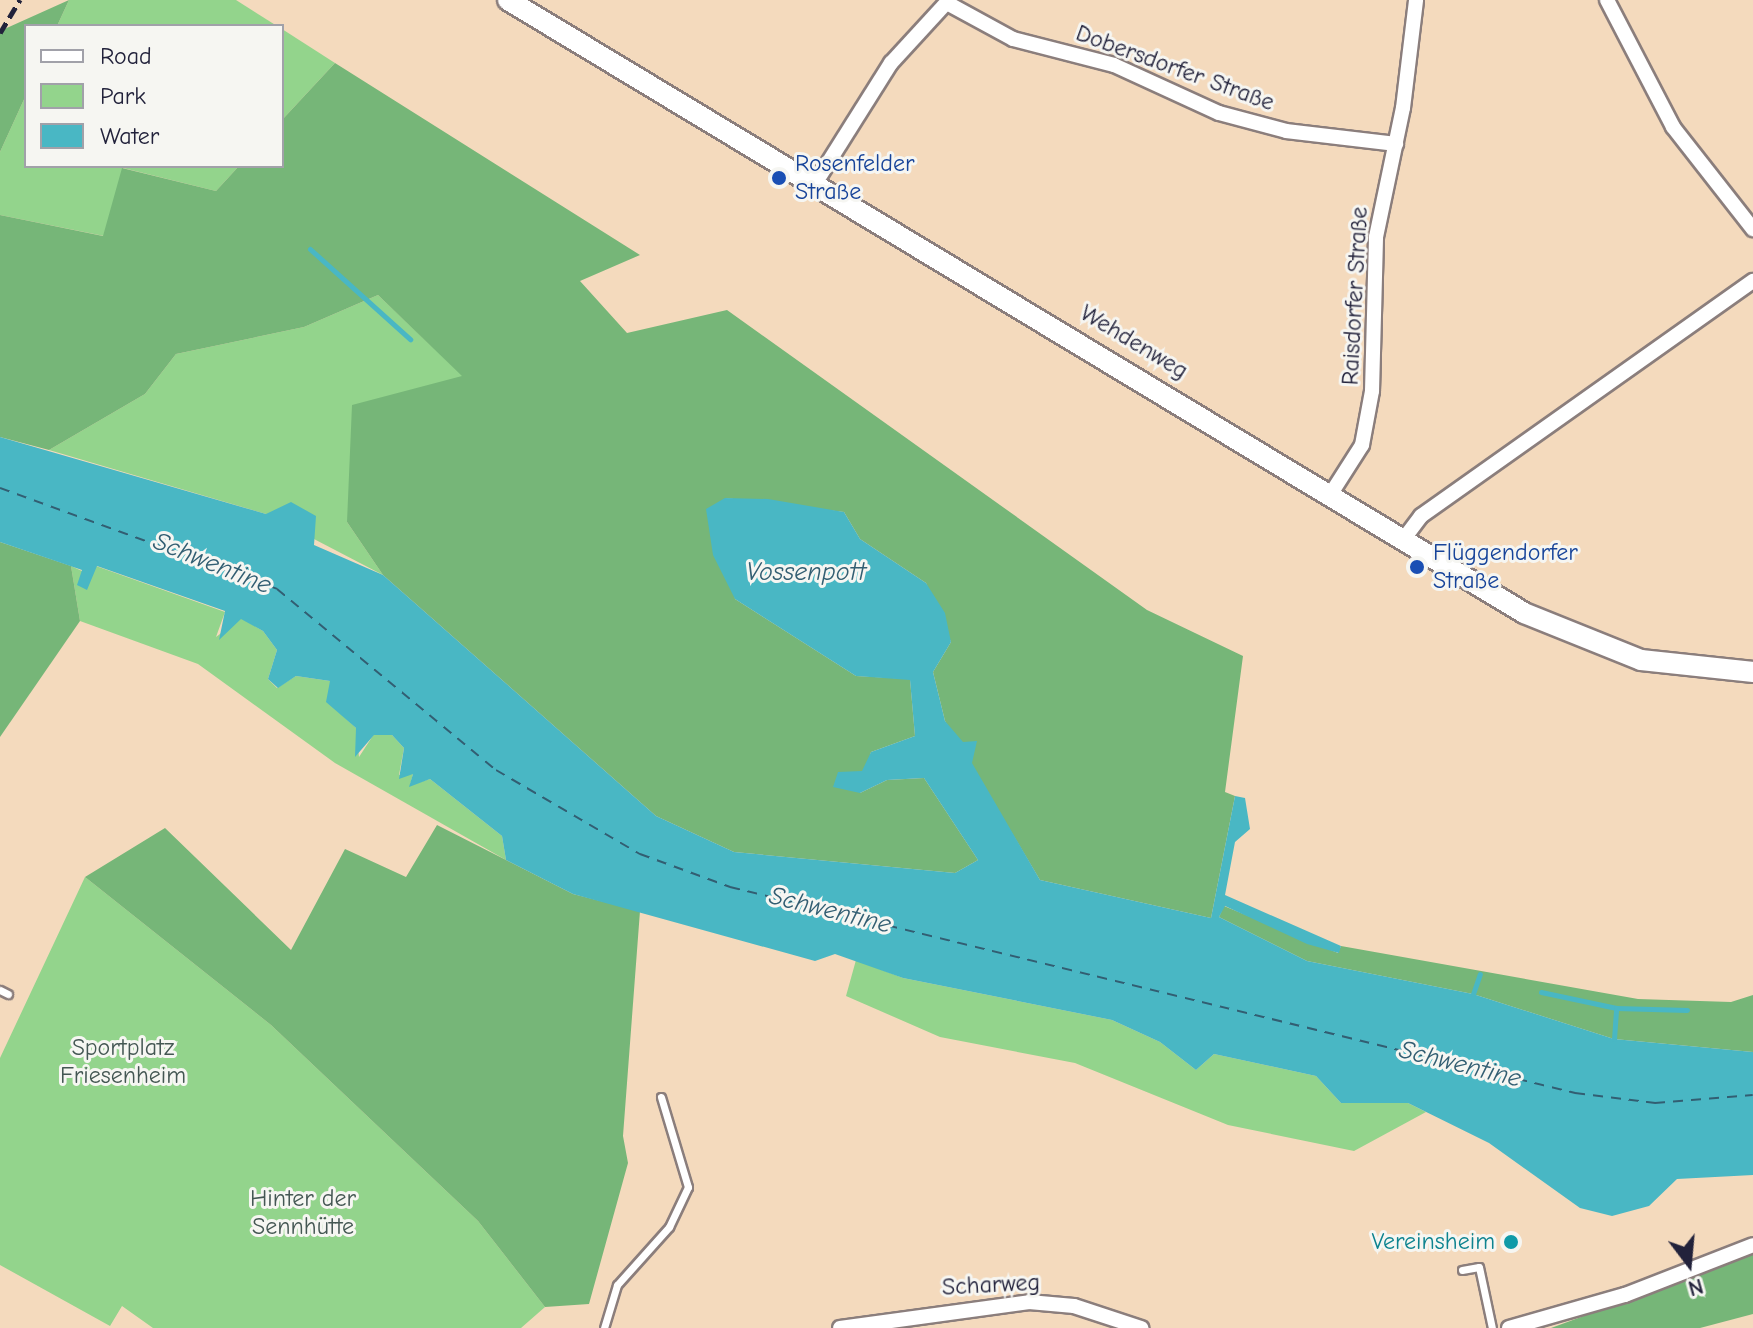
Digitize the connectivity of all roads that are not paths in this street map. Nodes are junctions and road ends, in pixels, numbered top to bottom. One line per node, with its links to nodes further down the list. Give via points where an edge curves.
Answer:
1 (508, 0): 6 (main road, Wehdenweg)
2 (1416, 0): 5 (street, Raisdorfer Straße)
3 (1607, 0): 7 (street, via 1673,127)
4 (948, 2): 5 (street, Dobersdorfer Straße, via 1013,39 1114,65 1239,120); 6 (street, via 891,63)
5 (1396, 144): 9 (street, Raisdorfer Straße, via 1376,237 1372,391 1362,445)
6 (816, 182): 9 (main road, Wehdenweg)
7 (1753, 229)
8 (1753, 281): 10 (street, via 1421,516)
9 (1332, 492): 10 (main road, Wehdenweg)
10 (1406, 536): 11 (main road, Wehdenweg, via 1562,633 1641,660)
11 (1753, 672)
12 (661, 1097): 15 (lane, via 688,1187 669,1227 617,1285)
13 (1753, 1245): 19 (street, via 1625,1295)
14 (1462, 1270): 18 (lane, via 1479,1267)
15 (604, 1328)
16 (840, 1328): 17 (street, Scharweg, via 906,1313 1029,1302 1074,1306)
17 (1141, 1328)
18 (1492, 1328)
19 (1509, 1328)

